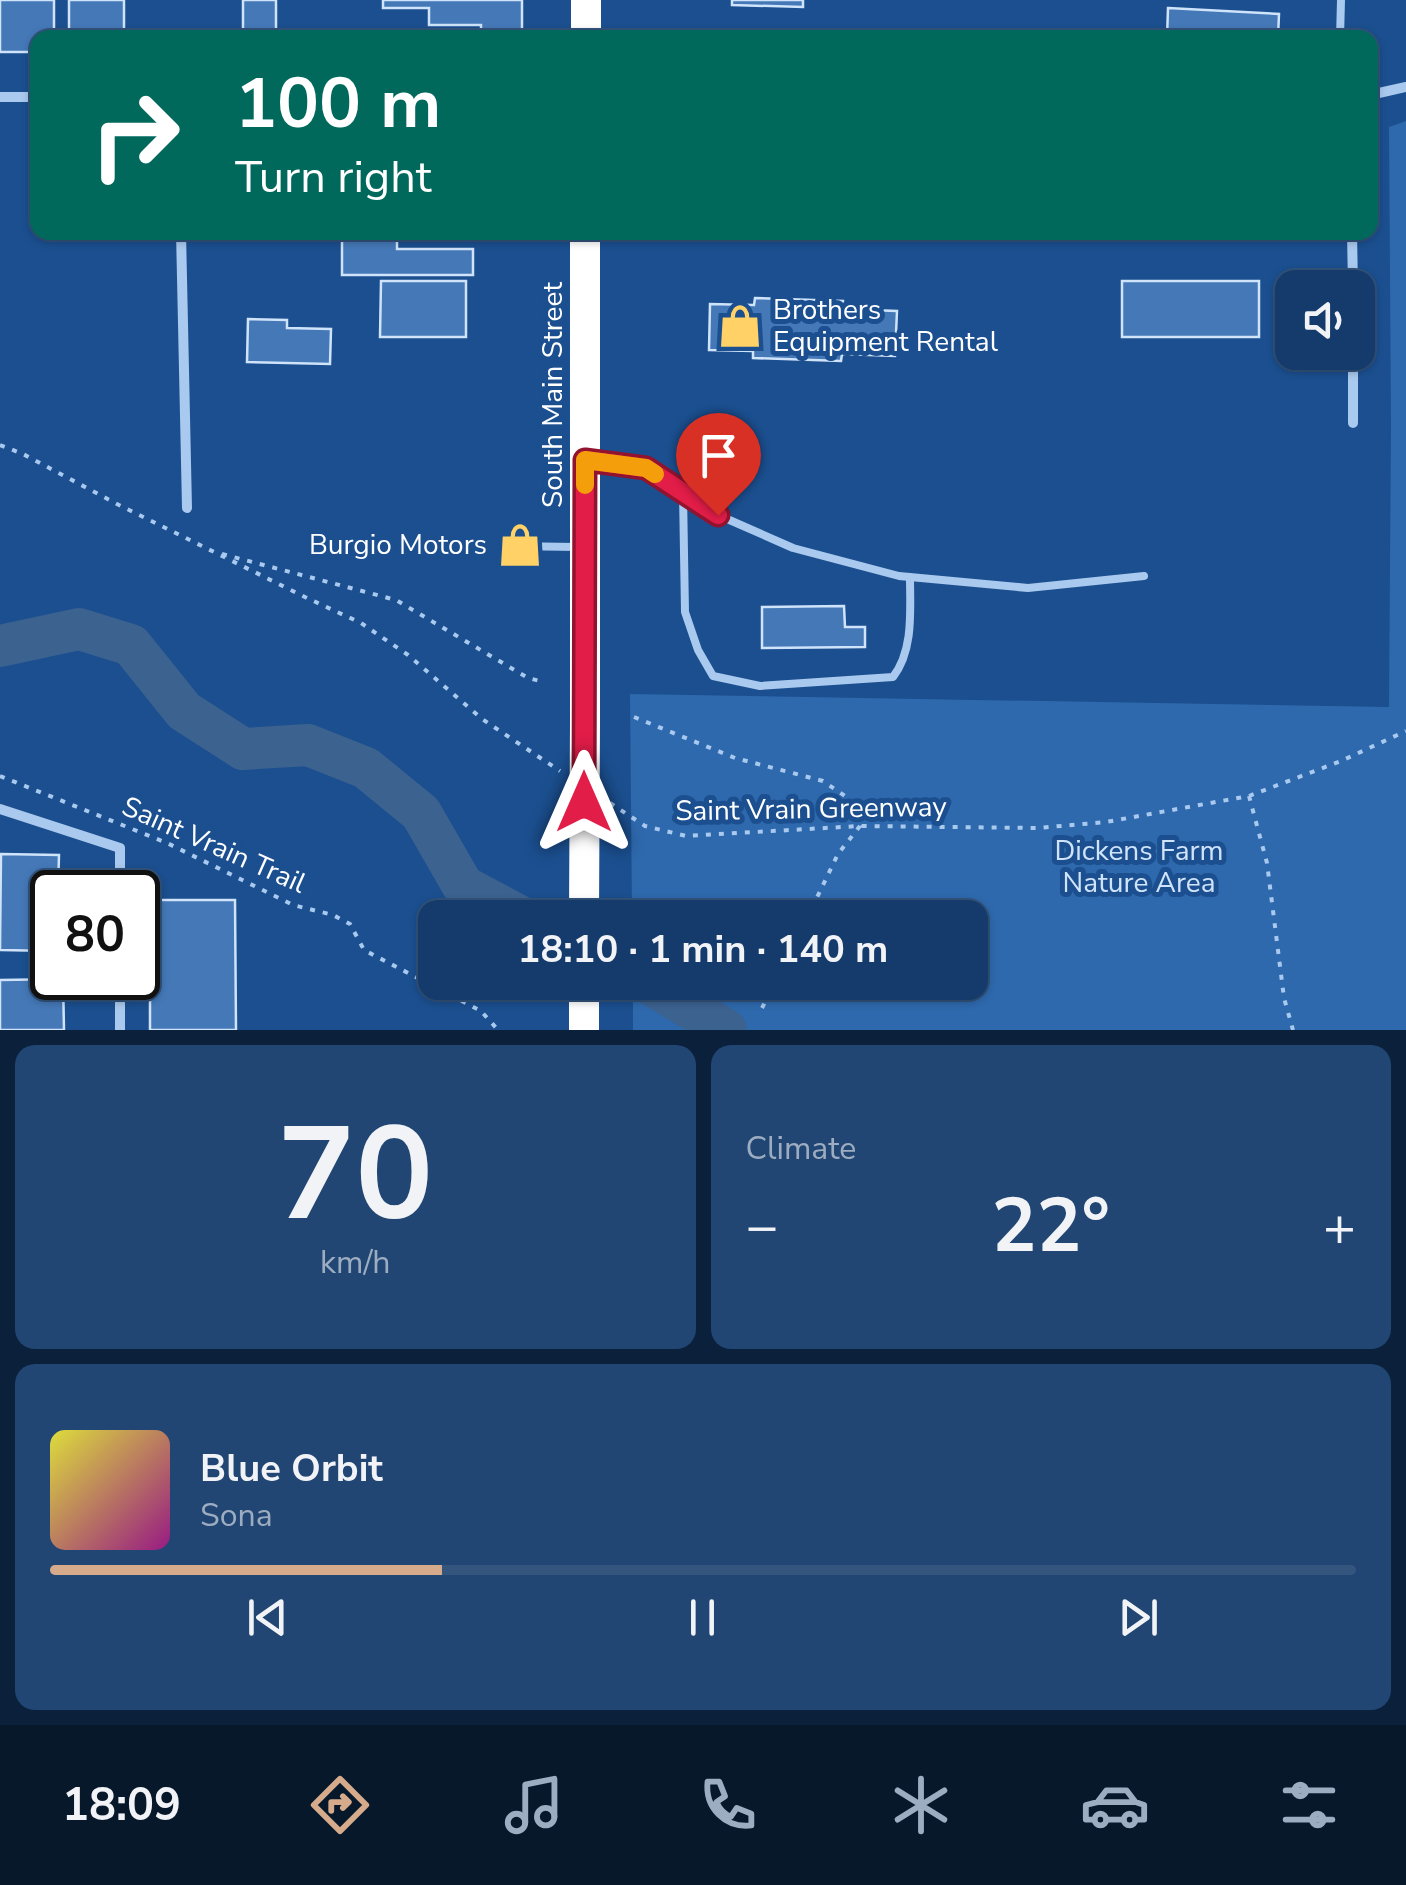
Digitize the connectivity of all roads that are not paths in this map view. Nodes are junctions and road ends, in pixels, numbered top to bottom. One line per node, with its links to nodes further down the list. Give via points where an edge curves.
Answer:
1 (586, 0): 3 (highway)
2 (1341, 0): 4 (lane)
3 (586, 30)
4 (1340, 30)
5 (1406, 87): 6 (street)
6 (1378, 93)
7 (0, 98): 8 (street)
8 (30, 98)
9 (181, 240): 17 (street)
10 (585, 240): 15 (highway, South Main Street)
11 (1352, 240): 12 (street)
12 (1353, 270)
13 (1353, 370): 14 (street)
14 (1353, 423)
15 (585, 460): 16 (lane, via 646,468); 19 (highway, South Main Street)
16 (683, 494): 21 (lane, via 793,548); 21 (lane, via 685,612 713,676 760,686 892,677 902,665 910,629)
17 (188, 508)
18 (502, 546): 19 (lane)
19 (585, 547): 24 (highway, South Main Street, bridge)
20 (1144, 576): 21 (lane, via 1028,588)
21 (910, 577)
22 (0, 809): 23 (street, via 120,848)
23 (120, 870)
24 (584, 900)
25 (120, 1000): 27 (street)
26 (584, 1000): 28 (highway)
27 (120, 1030)
28 (584, 1030)

